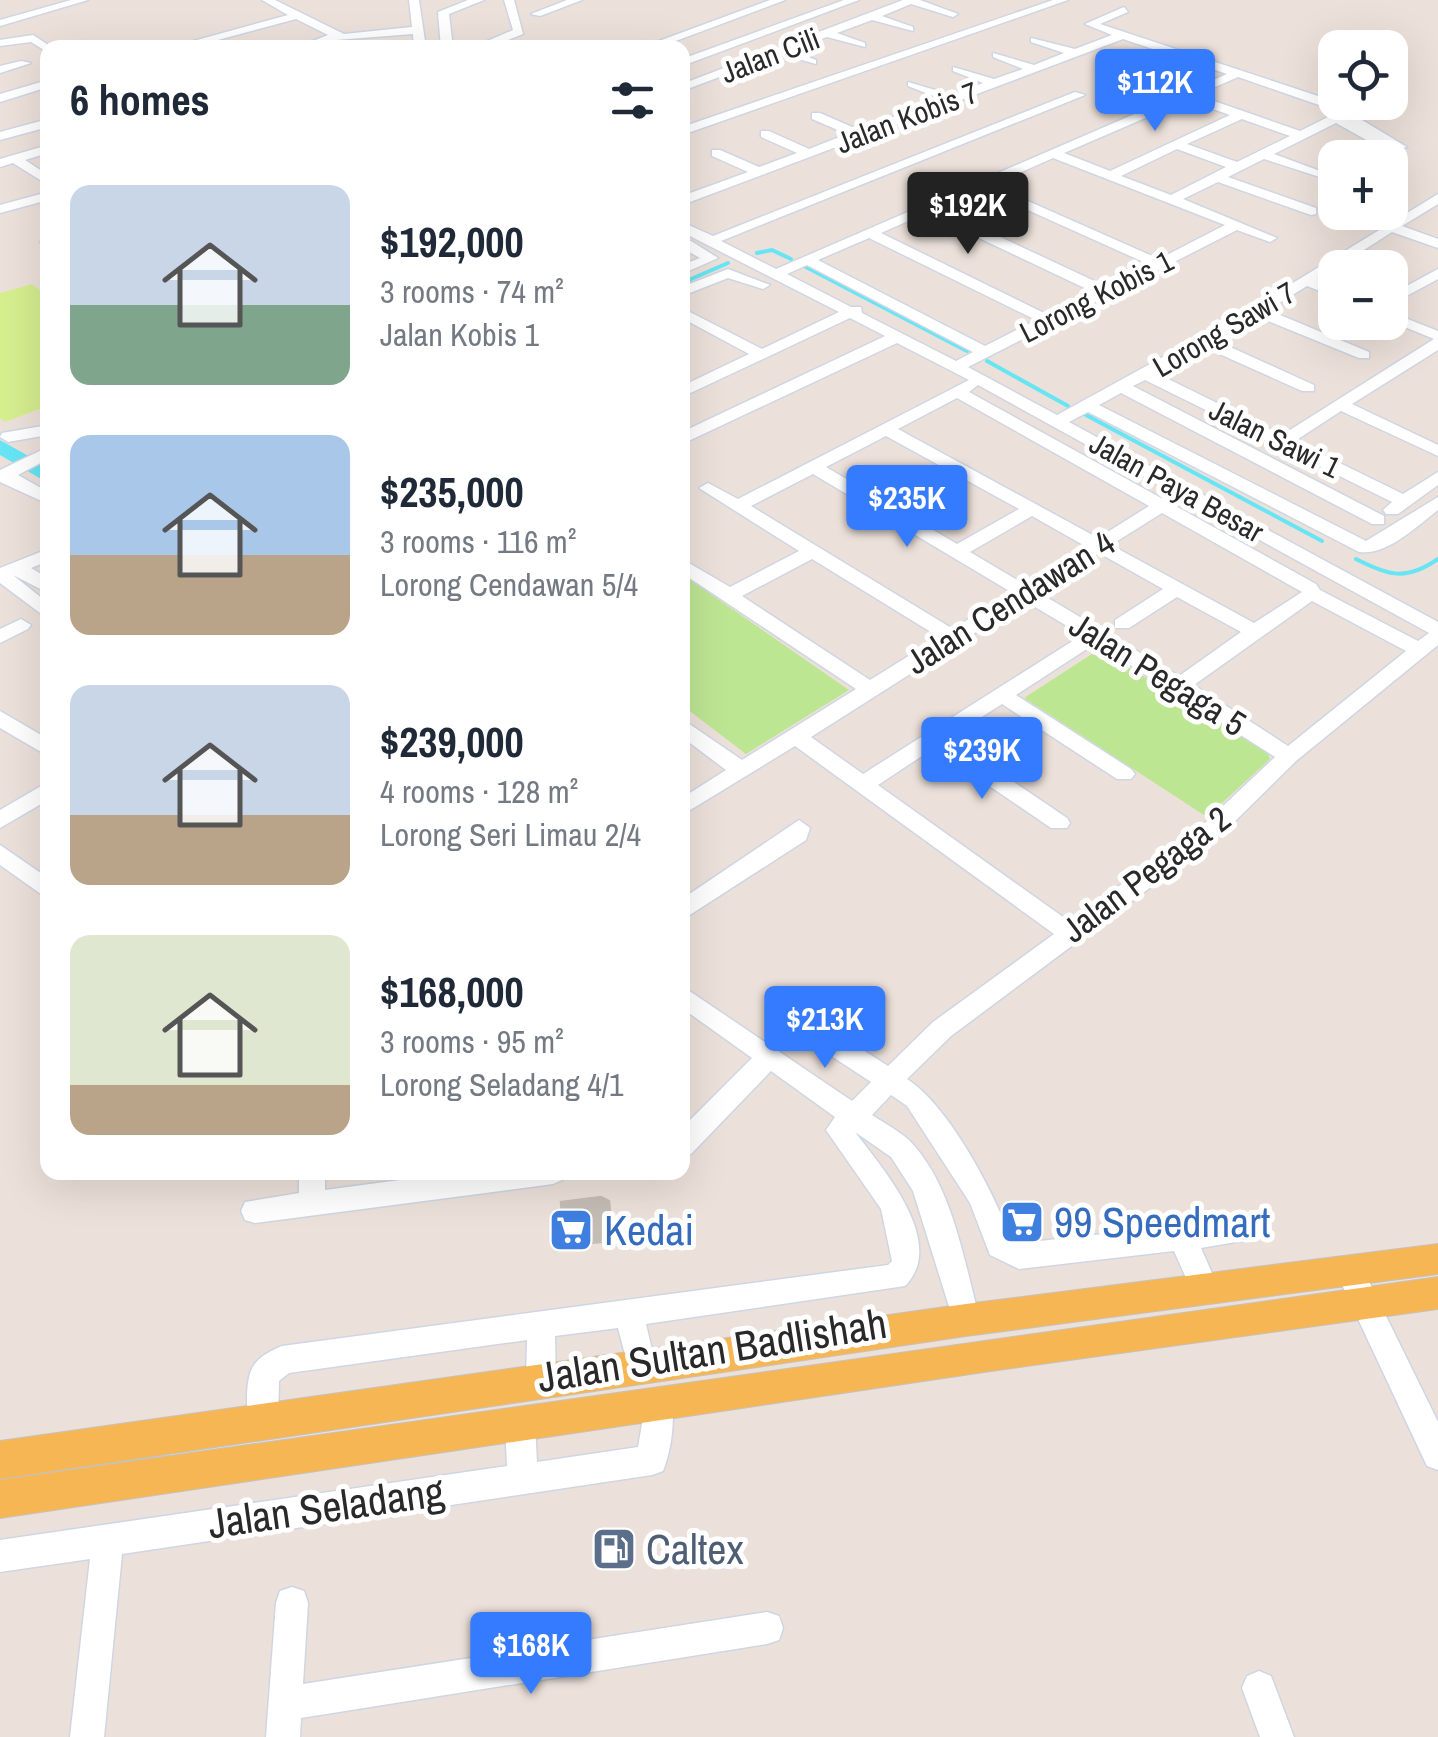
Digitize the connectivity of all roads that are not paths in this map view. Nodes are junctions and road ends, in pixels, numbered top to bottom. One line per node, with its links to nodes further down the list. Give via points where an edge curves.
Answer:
1 (83, 0): 18 (street)
2 (268, 0): 16 (street)
3 (414, 0): 22 (street)
4 (479, 0): 33 (street, via 443,12)
5 (511, 0): 34 (street, via 519,32)
6 (577, 0): 13 (street)
7 (782, 0): 12 (street); 14 (street)
8 (854, 0): 12 (street)
9 (912, 0): 15 (street); 17 (street, Jalan Cili)
10 (1064, 0): 65 (street)
11 (1124, 10): 26 (street, via 1090,24)
12 (821, 12): 37 (street)
13 (536, 14)
14 (740, 14): 19 (street); 20 (street)
15 (954, 14)
16 (296, 16): 25 (street); 27 (street)
17 (872, 16): 21 (street); 24 (street, Jalan Cili)
18 (0, 23)
19 (766, 23)
20 (697, 29): 35 (street); 37 (street)
21 (909, 29)
22 (416, 30): 23 (street); 32 (street)
23 (398, 32): 30 (street); 31 (street)
24 (828, 33): 40 (street); 41 (street, Jalan Cili)
25 (336, 36): 28 (street); 29 (street)
26 (1120, 36): 42 (street, Jalan Kobis 7); 51 (street)
27 (204, 40)
28 (324, 40)
29 (355, 40)
30 (371, 40)
31 (398, 40)
32 (418, 40)
33 (446, 40)
34 (498, 40)
35 (668, 40)
36 (1034, 40): 42 (street)
37 (736, 43): 44 (street)
38 (0, 44): 39 (street, via 27,38)
39 (40, 44)
40 (861, 45)
41 (782, 50): 46 (street); 48 (street, Jalan Cili)
42 (1075, 53): 47 (street, Jalan Kobis 7)
43 (997, 54): 47 (street)
44 (690, 60)
45 (25, 62): 50 (street)
46 (812, 62)
47 (1035, 68): 54 (street, Jalan Kobis 7)
48 (734, 69): 52 (street); 56 (street, Jalan Cili)
49 (957, 70): 54 (street)
50 (0, 73): 57 (street)
51 (1236, 74): 59 (street); 67 (street, via 1323,102 1335,114)
52 (760, 79)
53 (912, 84): 61 (street)
54 (995, 84): 61 (street, Jalan Kobis 7)
55 (40, 85): 57 (street)
56 (690, 85)
57 (24, 90): 60 (street)
58 (1079, 95): 100 (street)
59 (1187, 96): 62 (street); 75 (street)
60 (0, 98)
61 (953, 100): 69 (street, Jalan Kobis 7)
62 (1240, 115): 67 (street); 70 (street)
63 (816, 116): 69 (street)
64 (40, 125): 68 (street)
65 (690, 128)
66 (765, 134): 73 (street)
67 (1300, 135): 74 (street)
68 (0, 136)
69 (860, 136): 73 (street, Jalan Kobis 7)
70 (1177, 144): 78 (street); 82 (street)
71 (40, 151): 76 (street)
72 (716, 153): 79 (street)
73 (810, 154): 79 (street, Jalan Kobis 7)
74 (1262, 154): 78 (street); 81 (street)
75 (1056, 155): 82 (street); 84 (street)
76 (15, 158): 77 (street); 80 (street)
77 (0, 163)
78 (1237, 166): 83 (street)
79 (759, 172): 85 (street, Jalan Kobis 7)
80 (40, 175)
81 (1318, 175)
82 (1110, 176): 88 (street)
83 (1216, 177): 88 (street); 90 (street)
84 (984, 186): 99 (street); 105 (street)
85 (690, 198)
86 (1438, 198): 93 (street, Lorong Sawi 7)
87 (40, 199): 91 (street)
88 (1171, 200): 95 (street)
89 (40, 207): 91 (street)
90 (1310, 211)
91 (7, 213)
92 (946, 217): 116 (street)
93 (1408, 218)
94 (690, 221): 100 (street, Jalan Paya Besar)
95 (1236, 225): 101 (street); 105 (street, Lorong Kobis 1)
96 (690, 230): 107 (street, Jalan Paya Besar)
97 (1390, 230): 109 (street, Lorong Sawi 7)
98 (1399, 230): 102 (street)
99 (870, 234): 104 (street); 120 (street)
100 (720, 237): 107 (street, Jalan Paya Besar)
101 (1270, 238)
102 (1438, 244)
103 (690, 246): 106 (street, via 711,258)
104 (807, 260): 107 (street); 127 (street)
105 (1159, 264): 116 (street, Lorong Kobis 1)
106 (690, 267)
107 (777, 273): 110 (street); 118 (street, Jalan Paya Besar)
108 (1438, 273): 111 (street)
109 (1307, 281): 112 (street); 117 (street, Lorong Sawi 7)
110 (755, 282): 113 (street, via 728,273); 121 (street)
111 (1421, 283): 114 (street); 115 (street)
112 (1318, 286)
113 (690, 289)
114 (1438, 290)
115 (1408, 291)
116 (1106, 292): 120 (street, Lorong Kobis 1)
117 (1257, 311): 125 (street, Lorong Sawi 7); 129 (street)
118 (853, 312): 121 (street); 123 (street, Jalan Paya Besar); 126 (street, Jalan Paya Besar)
119 (690, 316): 128 (street)
120 (1047, 320): 127 (street, Lorong Kobis 1)
121 (830, 322): 128 (street)
122 (1408, 325): 124 (street)
123 (894, 338): 126 (street, Jalan Paya Besar); 143 (street)
124 (1438, 340): 137 (street)
125 (1204, 341): 131 (street, Lorong Sawi 7); 135 (street)
126 (916, 346): 130 (street, Jalan Paya Besar)
127 (984, 352): 130 (street, Lorong Kobis 1)
128 (762, 354): 133 (street)
129 (1364, 355)
130 (956, 367): 132 (street, Jalan Paya Besar)
131 (1146, 374): 134 (street, Lorong Sawi 7); 140 (street, Jalan Sawi 1)
132 (980, 380): 136 (street); 139 (street, Jalan Paya Besar)
133 (690, 386)
134 (1122, 388): 138 (street, Lorong Sawi 7); 145 (street)
135 (1308, 388)
136 (958, 392): 141 (street); 159 (street)
137 (1340, 405): 146 (street); 147 (street)
138 (1089, 406): 139 (street, Lorong Sawi 7); 149 (street)
139 (1058, 422): 154 (street, Jalan Paya Besar)
140 (1247, 424): 145 (street); 146 (street, Jalan Sawi 1)
141 (886, 429): 150 (street); 160 (street)
142 (40, 431): 144 (street)
143 (690, 434)
144 (8, 437)
145 (1222, 439): 149 (street); 161 (street)
146 (1283, 441): 156 (street, Jalan Sawi 1)
147 (1438, 451)
148 (40, 456): 151 (street)
149 (1190, 459): 162 (street)
150 (814, 467): 158 (street); 165 (street, Jalan Pegaga 5)
151 (8, 474): 155 (street)
152 (1438, 477): 156 (street)
153 (708, 488): 158 (street)
154 (1185, 492): 159 (street, Jalan Cendawan 4); 167 (street, Jalan Paya Besar)
155 (40, 494)
156 (1404, 501): 161 (street)
157 (1438, 502): 162 (street, via 1372,548)
158 (738, 506): 164 (street)
159 (1162, 507): 163 (street, Jalan Cendawan 4); 173 (street)
160 (1030, 510): 163 (street); 165 (street)
161 (1378, 520): 162 (street)
162 (1348, 541): 167 (street)
163 (1098, 548): 171 (street); 172 (street, Jalan Cendawan 4)
164 (812, 552): 174 (street); 182 (street)
165 (957, 552): 172 (street, Jalan Pegaga 5)
166 (40, 557): 169 (street)
167 (1316, 564): 178 (street, Jalan Paya Besar)
168 (690, 569): 174 (street)
169 (6, 572): 170 (street); 175 (street)
170 (40, 584)
171 (1176, 590): 176 (street); 179 (street)
172 (1026, 593): 180 (street, Jalan Pegaga 5); 182 (street, Jalan Cendawan 4)
173 (1312, 594): 179 (street); 183 (street)
174 (729, 595): 185 (street)
175 (40, 605)
176 (1122, 624)
177 (21, 625): 181 (street)
178 (1437, 629): 183 (street, Jalan Pegaga 2)
179 (1254, 631): 184 (street)
180 (1097, 634): 184 (street, Jalan Pegaga 5); 186 (street)
181 (0, 637)
182 (954, 638): 185 (street, Jalan Cendawan 4)
183 (1418, 650): 192 (street, Jalan Pegaga 2)
184 (1180, 685): 192 (street, Jalan Pegaga 5)
185 (871, 690): 189 (street, Jalan Cendawan 4)
186 (1002, 695): 190 (street); 194 (street)
187 (1, 720): 191 (street)
188 (690, 732): 193 (street)
189 (796, 737): 193 (street, Jalan Cendawan 4); 195 (street)
190 (934, 738): 195 (street); 199 (street)
191 (40, 744)
192 (1289, 756): 204 (street, Jalan Pegaga 2, via 1214,828)
193 (742, 771): 197 (street, Jalan Cendawan 4)
194 (1124, 774)
195 (862, 784): 204 (street)
196 (40, 794): 198 (street)
197 (690, 803)
198 (0, 820)
199 (1058, 822)
200 (799, 828): 203 (street)
201 (0, 853): 202 (street)
202 (40, 885)
203 (690, 906)
204 (1069, 934): 208 (street, Jalan Pegaga 2, via 942,1028)
205 (690, 1001): 207 (street)
206 (790, 1016): 208 (street)
207 (770, 1056): 209 (street); 210 (street)
208 (890, 1080): 209 (street, Jalan Pegaga 2); 216 (street, via 916,1098 961,1163 1000,1246 1019,1256)
209 (848, 1123): 222 (street, via 893,1204 907,1258 894,1278); 223 (street, via 900,1148 925,1186)
210 (690, 1138)
211 (312, 1180): 213 (street)
212 (476, 1180): 213 (street)
213 (312, 1203): 214 (street)
214 (255, 1211)
215 (1232, 1232): 216 (street)
216 (1183, 1238): 219 (street)
217 (1438, 1258): 218 (main road, Jalan Sultan Badlishah)
218 (1350, 1272): 219 (main road, Jalan Sultan Badlishah); 221 (street)
219 (1205, 1289): 223 (main road, Jalan Sultan Badlishah)
220 (1438, 1293): 221 (main road, Jalan Sultan Badlishah)
221 (1368, 1304): 227 (main road, Jalan Sultan Badlishah); 230 (street)
222 (629, 1313): 224 (street); 225 (street)
223 (966, 1320): 225 (main road, Jalan Sultan Badlishah)
224 (540, 1325): 226 (street); 228 (street, via 277,1364 265,1374)
225 (641, 1367): 226 (main road, Jalan Sultan Badlishah)
226 (541, 1380): 228 (main road, Jalan Sultan Badlishah)
227 (658, 1405): 229 (main road, Jalan Sultan Badlishah); 232 (street, Jalan Seladang, via 652,1460)
228 (263, 1422): 231 (main road, Jalan Sultan Badlishah)
229 (520, 1425): 232 (street); 233 (main road, Jalan Sultan Badlishah)
230 (1438, 1454)
231 (0, 1460)
232 (523, 1479): 234 (street, Jalan Seladang)
233 (0, 1498)
234 (108, 1539): 235 (street, Jalan Seladang); 240 (street)
235 (0, 1556)
236 (292, 1603): 239 (street)
237 (767, 1628): 239 (street)
238 (1259, 1688): 241 (street)
239 (284, 1720)
240 (84, 1736)
241 (1277, 1737)

